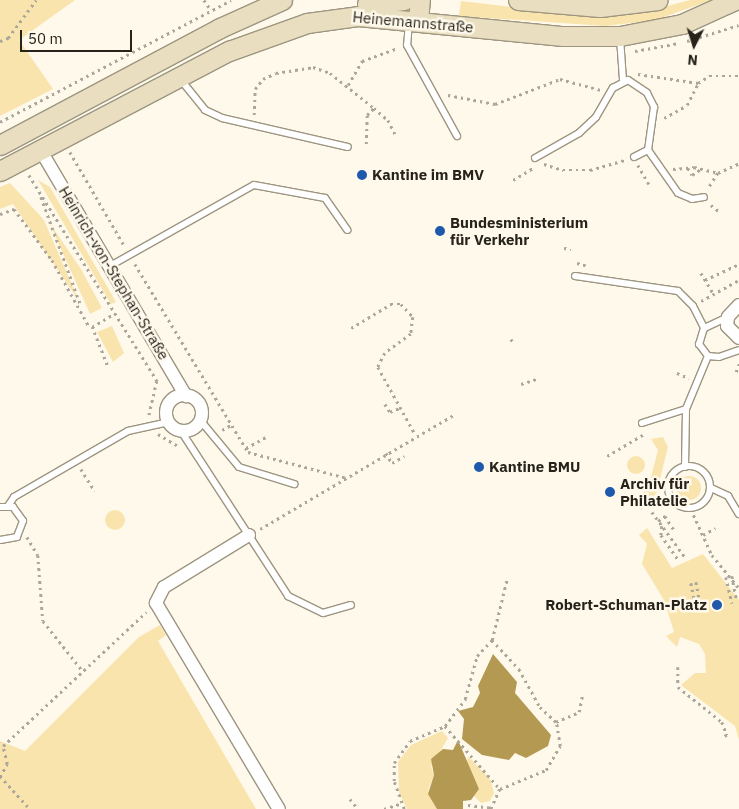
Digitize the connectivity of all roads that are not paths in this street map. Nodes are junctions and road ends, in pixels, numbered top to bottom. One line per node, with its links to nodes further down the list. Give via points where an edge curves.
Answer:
1 (282, 0): 13 (main road, via 220,28)
2 (404, 0): 9 (main road, via 307,12)
3 (420, 0): 8 (main road)
4 (518, 0): 7 (main road)
5 (658, 0): 7 (main road)
6 (735, 0): 10 (main road, Heinemannstraße, via 682,24)
7 (605, 4)
8 (414, 20): 9 (main road, Heinemannstraße, via 332,18); 10 (main road, Heinemannstraße); 14 (lane, via 406,44)
9 (263, 36): 11 (main road, Heinemannstraße)
10 (620, 44): 12 (lane)
11 (178, 77): 16 (lane, via 205,110 259,127); 18 (main road, Heinemannstraße)
12 (626, 80): 17 (lane, via 647,93 654,107); 20 (lane, via 613,88 596,117 585,128)
13 (28, 129): 15 (main road); 18 (main road)
14 (457, 136)
15 (0, 145)
16 (348, 148)
17 (648, 150): 19 (lane); 22 (lane, via 678,193 692,199)
18 (41, 151): 21 (main road, Heinemannstraße); 24 (street, Heinrich-von-Stephan-Straße)
19 (634, 157)
20 (534, 158)
21 (0, 170)
22 (704, 197)
23 (347, 230): 24 (lane, via 325,198 254,185)
24 (110, 266): 32 (street, Heinrich-von-Stephan-Straße)
25 (575, 276): 28 (lane, via 678,291 693,306)
26 (739, 305): 27 (street)
27 (728, 317): 28 (lane); 29 (street, via 727,326)
28 (704, 328): 31 (lane, via 698,344)
29 (739, 338)
30 (739, 350): 31 (lane, via 730,356)
31 (708, 356): 33 (lane)
32 (186, 396): 34 (street, Heinrich-von-Stephan-Straße, via 198,402); 35 (street, via 168,406)
33 (686, 409): 36 (lane); 38 (lane)
34 (200, 420): 37 (street, via 192,429); 39 (lane, via 239,467)
35 (169, 422): 37 (street); 41 (lane, via 128,431 14,497)
36 (642, 422)
37 (180, 431): 44 (lane)
38 (685, 467): 40 (lane, via 705,474); 40 (lane, via 673,474 668,487 678,505 691,509 705,502)
39 (294, 484)
40 (710, 488): 43 (lane, via 728,496)
41 (8, 506): 42 (lane); 45 (lane, via 22,515 21,532 12,540)
42 (0, 507)
43 (739, 514)
44 (249, 535): 46 (lane, via 288,596 323,613); 47 (street, via 164,587 156,603)
45 (0, 540)
46 (351, 605)
47 (279, 809)

